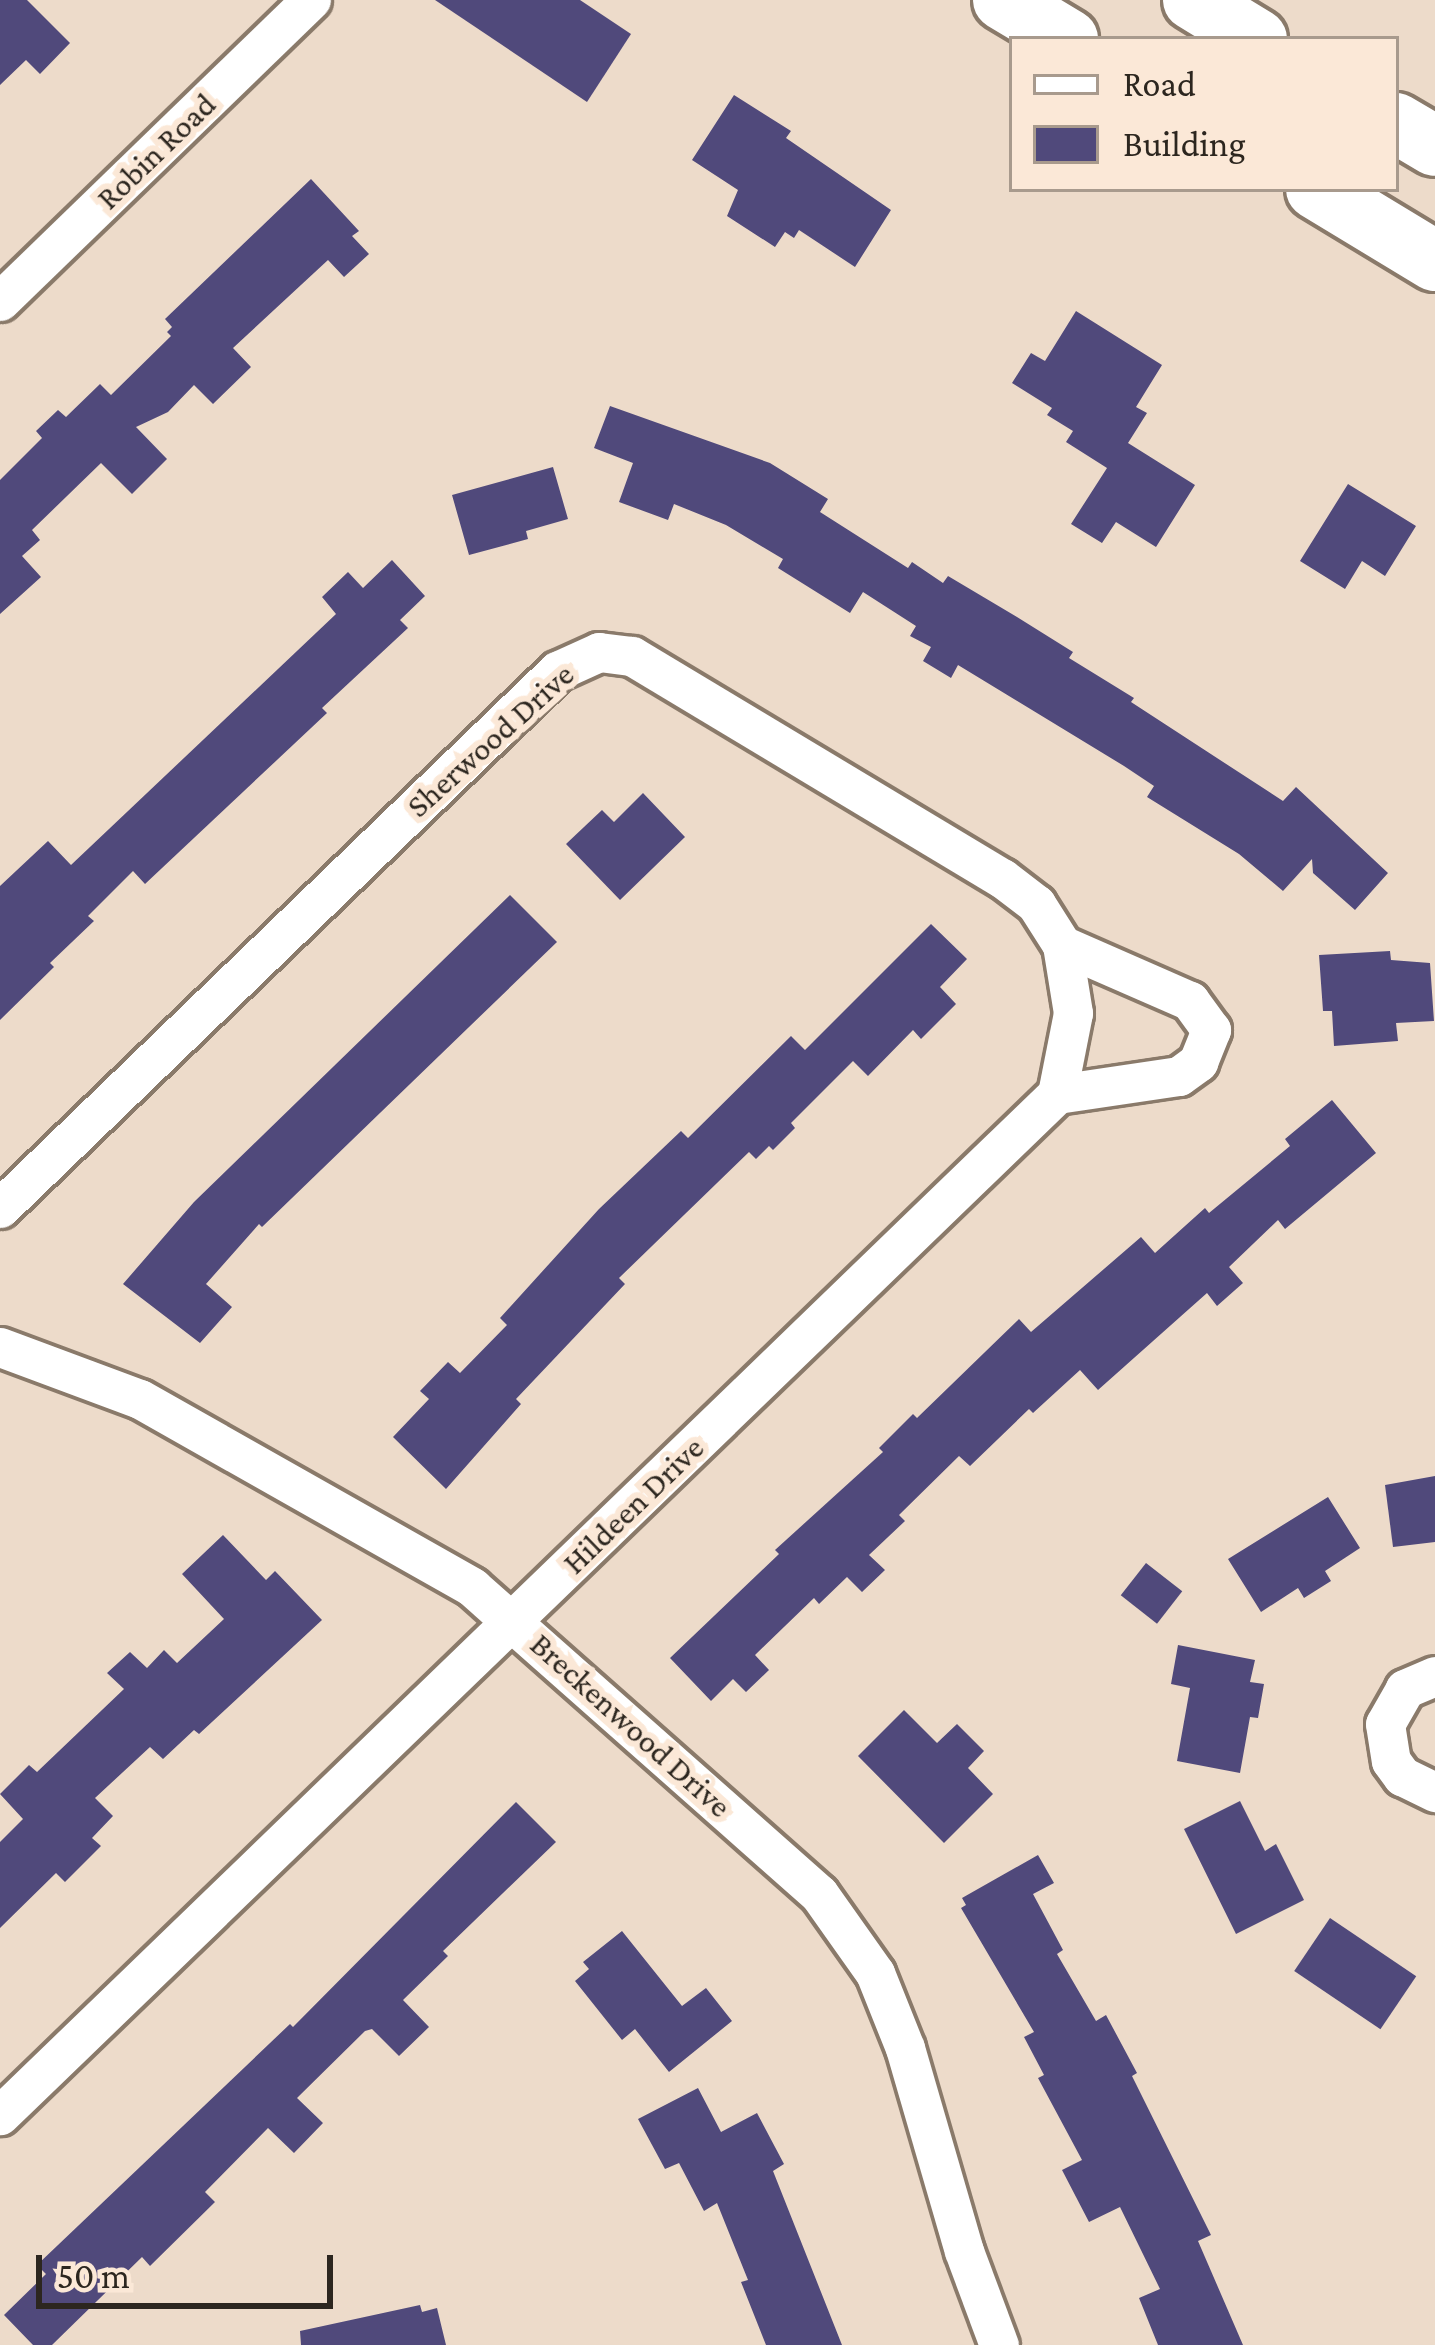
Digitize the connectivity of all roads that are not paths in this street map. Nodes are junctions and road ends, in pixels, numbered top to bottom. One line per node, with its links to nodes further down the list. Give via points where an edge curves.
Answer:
1 (311, 0): 10 (street, Robin Road)
2 (1004, 0): 4 (main road)
3 (1192, 0): 5 (main road)
4 (1063, 36)
5 (1252, 36)
6 (1399, 125): 7 (main road)
7 (1435, 146)
8 (1322, 192): 9 (main road)
9 (1428, 241)
10 (0, 301)
11 (1057, 935): 12 (street, via 1073,1013); 12 (street, via 1190,1000 1211,1030 1198,1062 1179,1076); 13 (street, Sherwood Drive, via 1036,904 1002,878 776,738 632,656 599,652 557,671)
12 (1058, 1094): 15 (street, Hildeen Drive)
13 (0, 1208)
14 (0, 1347): 15 (street, Breckenwood Drive, via 140,1399 366,1522)
15 (514, 1619): 18 (street, Hildeen Drive); 19 (street, Breckenwood Drive, via 819,1894 860,1946 905,2048)
16 (1435, 1676): 17 (street, via 1406,1689 1385,1724 1402,1776)
17 (1435, 1792)
18 (0, 2115)
19 (999, 2345)

